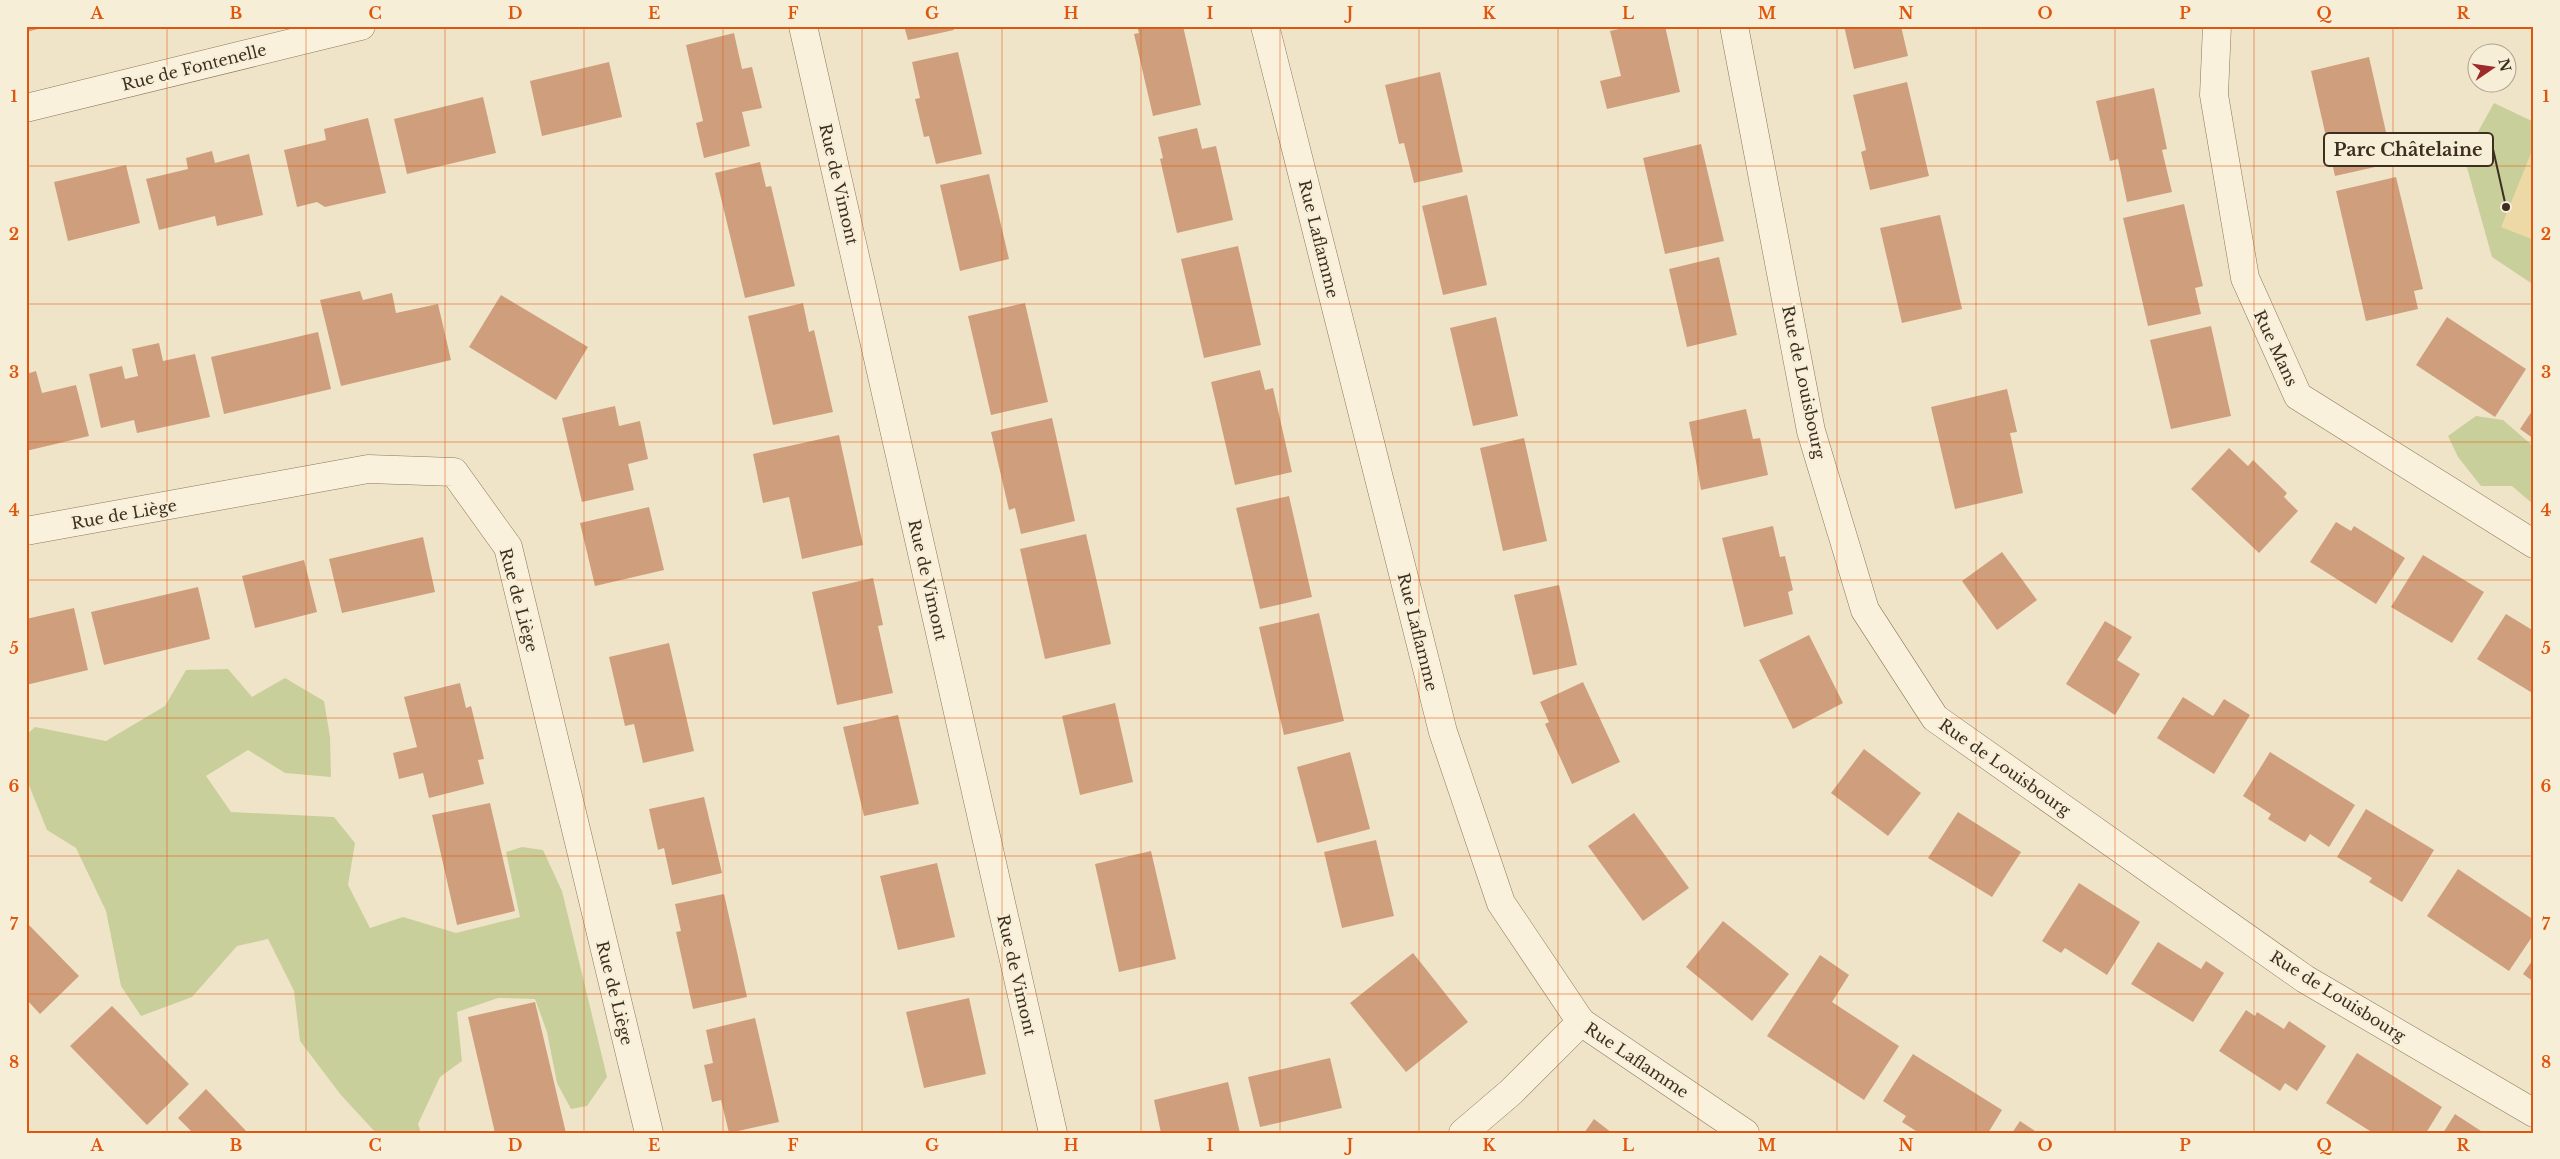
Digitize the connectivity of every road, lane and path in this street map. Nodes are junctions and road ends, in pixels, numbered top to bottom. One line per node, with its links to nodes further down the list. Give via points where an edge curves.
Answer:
1 (362, 26): 6 (street, Rue de Fontenelle)
2 (803, 26): 12 (street, Rue de Vimont)
3 (1265, 26): 9 (street, Rue Laflamme, via 1443,732 1501,903)
4 (1734, 26): 10 (street, Rue de Louisbourg, via 1811,431 1866,610 1936,718 2305,979)
5 (2217, 26): 8 (street, Rue Mans, via 2214,95 2245,278 2298,396)
6 (26, 108)
7 (26, 531): 11 (street, Rue de Liège, via 368,470 454,472 508,547)
8 (2534, 544)
9 (1581, 1022): 13 (street, via 1511,1092); 14 (street, Rue Laflamme)
10 (2534, 1113)
11 (650, 1133)
12 (1053, 1133)
13 (1463, 1133)
14 (1744, 1133)

